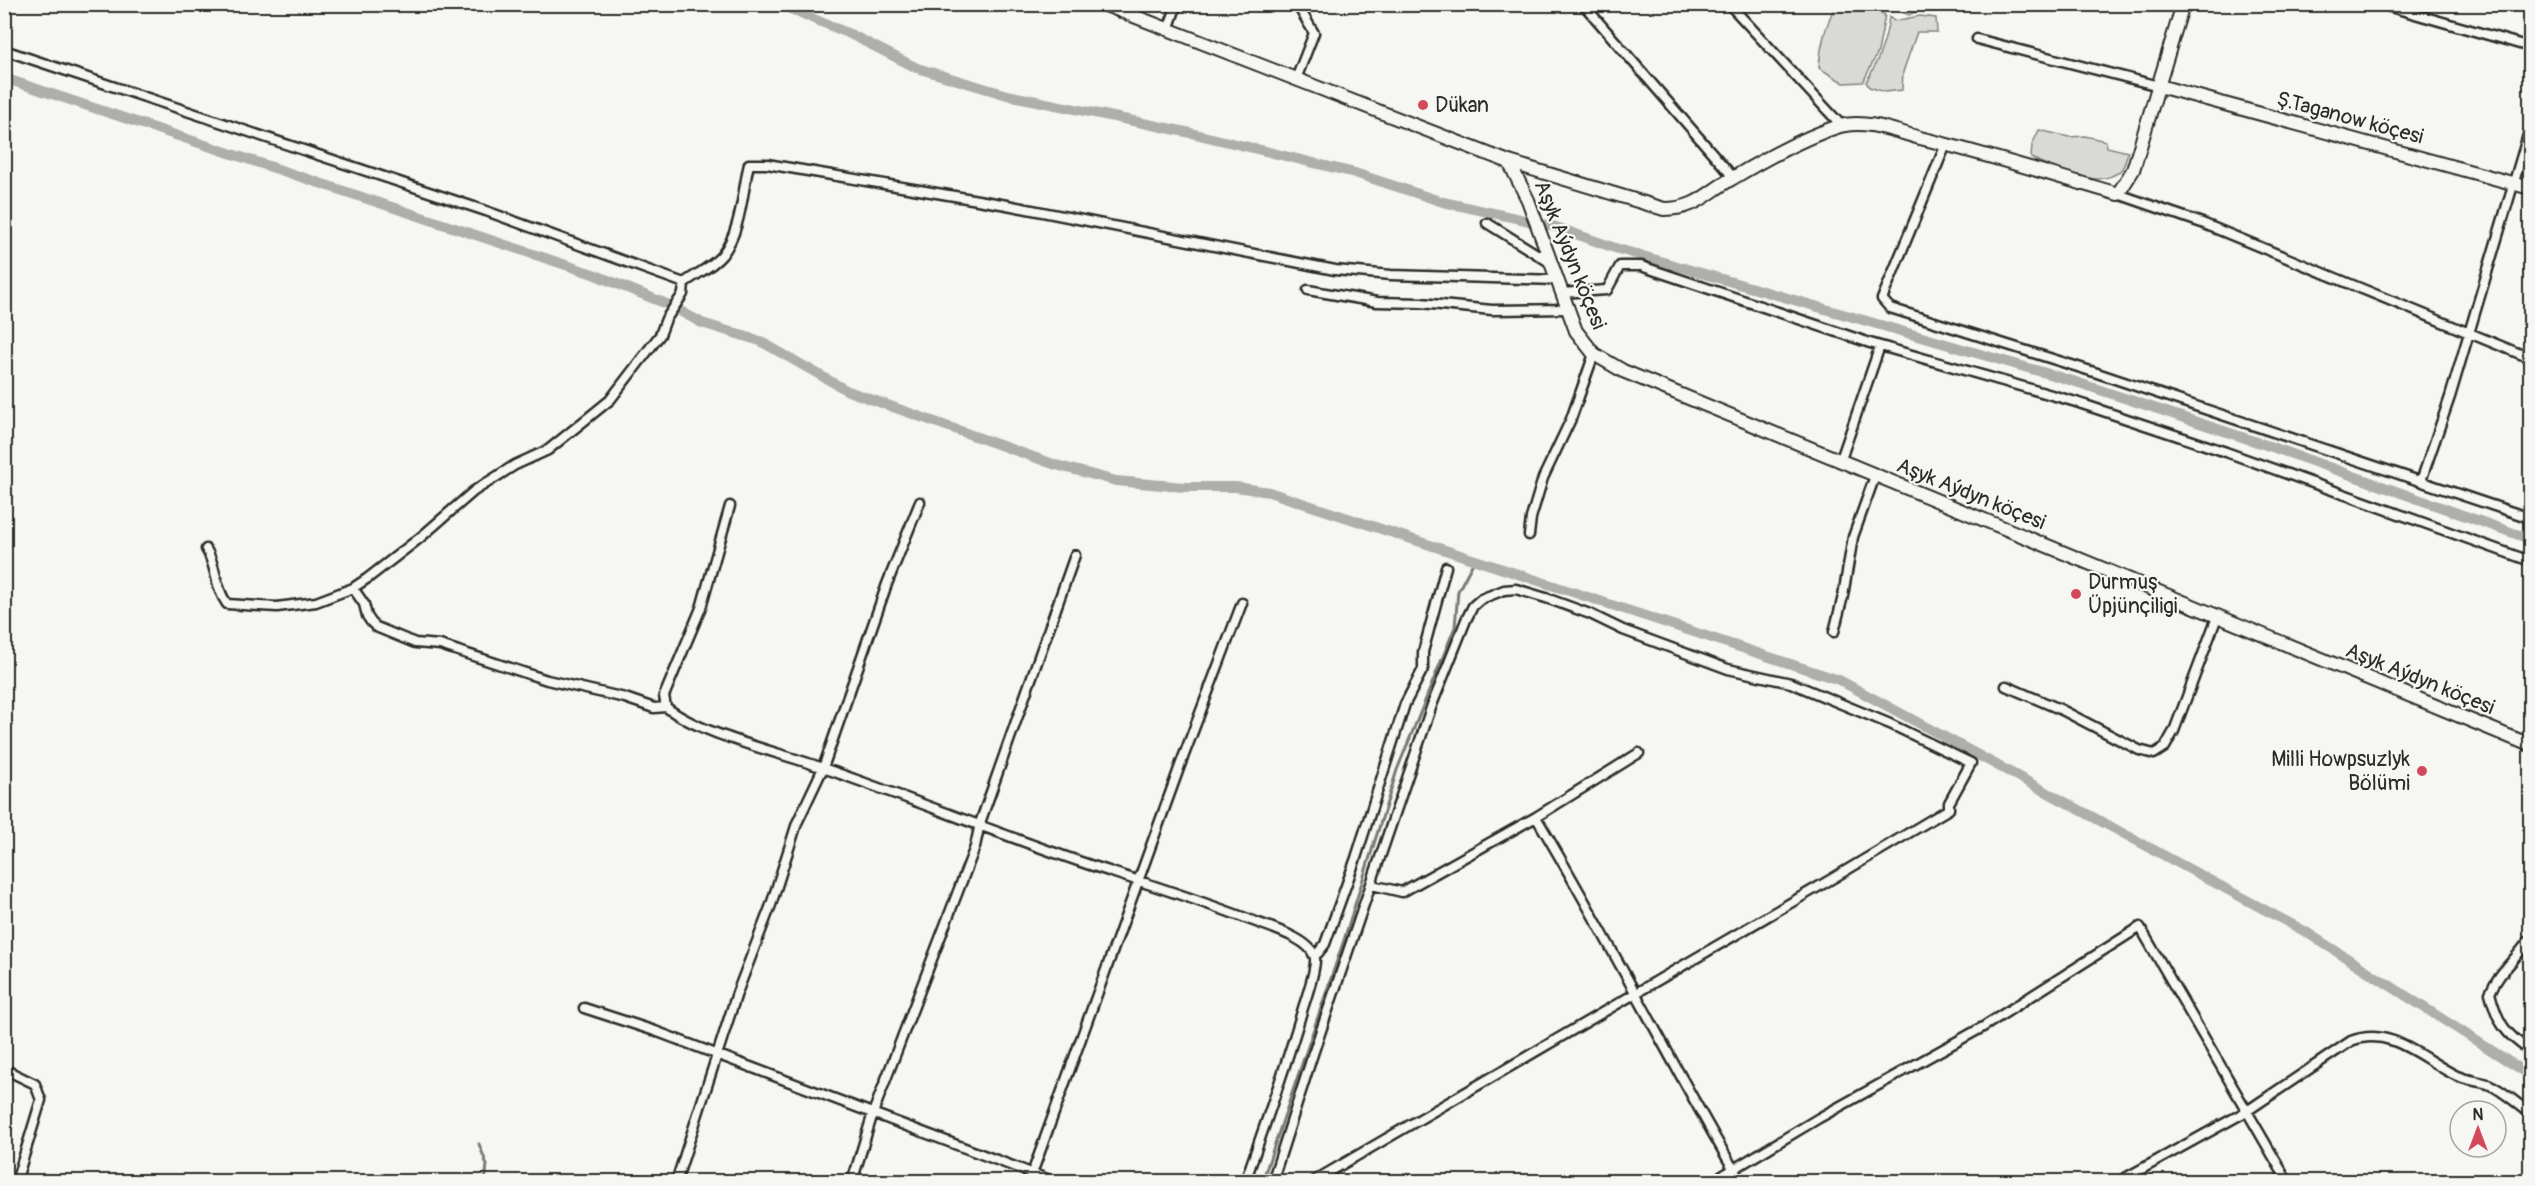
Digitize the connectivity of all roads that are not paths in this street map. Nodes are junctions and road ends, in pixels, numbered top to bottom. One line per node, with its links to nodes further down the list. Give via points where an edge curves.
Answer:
1 (1103, 4): 8 (main road)
2 (1177, 4): 8 (street)
3 (1300, 4): 12 (street, via 1314,33)
4 (1583, 4): 18 (street)
5 (1729, 4): 14 (street)
6 (2183, 4): 13 (main road)
7 (2380, 4): 10 (street)
8 (1168, 30): 12 (main road)
9 (1977, 39): 13 (street)
10 (2530, 47)
11 (4, 50): 25 (street, via 486,211)
12 (1296, 79): 17 (main road)
13 (2159, 86): 19 (main road, Ş.Taganow köçesi); 21 (main road, via 2133,170)
14 (1842, 126): 16 (main road, via 1868,124); 18 (main road)
15 (2530, 128): 19 (street)
16 (1946, 144): 21 (main road); 35 (street, via 1882,299 1890,308)
17 (1509, 162): 18 (main road, via 1664,209 1690,206); 23 (main road, Aşyk Aýdyn köçesi)
18 (1733, 177)
19 (2515, 184): 20 (main road, Ş.Taganow köçesi); 29 (street)
20 (2530, 188)
21 (2118, 194): 29 (street, via 2202,223)
22 (1487, 223): 23 (street)
23 (1550, 258): 24 (main road, Aşyk Aýdyn köçesi)
24 (1556, 280): 25 (street, via 1335,270 1006,205 749,164 731,242 714,262); 27 (main road, Aşyk Aýdyn köçesi)
25 (684, 283): 44 (street, via 683,294 660,335 610,400 548,450 474,491)
26 (1308, 290): 28 (street, via 1377,302 1492,310)
27 (1561, 293): 28 (main road, Aşyk Aýdyn köçesi); 30 (street, via 1607,290 1620,266 1641,266)
28 (1567, 309): 31 (main road, Aşyk Aýdyn köçesi, via 1576,331)
29 (2469, 333): 32 (street); 35 (street)
30 (1880, 346): 33 (street); 42 (street, via 2076,402)
31 (1594, 354): 33 (main road, Aşyk Aýdyn köçesi, via 1623,371); 39 (street, via 1571,419 1542,478)
32 (2530, 358)
33 (1840, 462): 34 (main road, Aşyk Aýdyn köçesi)
34 (1875, 476): 46 (main road, Aşyk Aýdyn köçesi); 47 (street, via 1853,537)
35 (2421, 481): 38 (street)
36 (920, 502): 52 (street)
37 (730, 506): 49 (street, via 701,608 664,696)
38 (2530, 518)
39 (1529, 535)
40 (206, 549): 44 (street, via 227,604 297,605)
41 (1075, 555): 54 (street)
42 (2530, 561)
43 (1446, 567): 58 (street, via 1423,652 1423,669 1405,704 1325,944)
44 (355, 591): 49 (street, via 376,627 415,643 440,645 548,680 654,708)
45 (1242, 603): 55 (street)
46 (2217, 617): 48 (street, via 2174,731 2165,747 2154,754); 50 (main road, Aşyk Aýdyn köçesi)
47 (1834, 632)
48 (2006, 686)
49 (666, 707): 52 (street, via 696,725)
50 (2530, 745)
51 (1639, 753): 53 (street)
52 (823, 768): 54 (street); 62 (street, via 797,823)
53 (1536, 817): 56 (street, via 1402,892); 59 (street)
54 (980, 825): 55 (street); 65 (street)
55 (1139, 879): 58 (street, via 1294,937); 68 (street)
56 (1372, 885): 59 (street, via 1432,705 1466,620 1481,599 1504,590 1516,589 1546,598 1728,669 1791,683 1971,763 1949,802 1949,809); 75 (street)
57 (2530, 938): 61 (street, via 2502,971 2490,993 2494,1012 2511,1039)
58 (1313, 954): 74 (street, via 1301,1017)
59 (1635, 993): 67 (street); 76 (street)
60 (584, 1008): 62 (street)
61 (2530, 1050)
62 (718, 1055): 65 (street); 70 (street)
63 (4, 1069): 69 (street, via 35,1084 41,1100)
64 (2247, 1111): 66 (street, via 2351,1041 2373,1036 2422,1054 2457,1076 2490,1085); 67 (street, via 2140,927 1983,1027); 79 (street); 80 (street)
65 (873, 1113): 68 (street); 71 (street)
66 (2530, 1113)
67 (1734, 1169): 77 (street); 78 (street)
68 (1032, 1172): 72 (street); 73 (street)
69 (16, 1182)
70 (676, 1182)
71 (852, 1182)
72 (1029, 1182)
73 (1055, 1182)
74 (1245, 1182)
75 (1272, 1182)
76 (1312, 1182)
77 (1712, 1182)
78 (1742, 1182)
79 (2118, 1182)
80 (2288, 1182)

